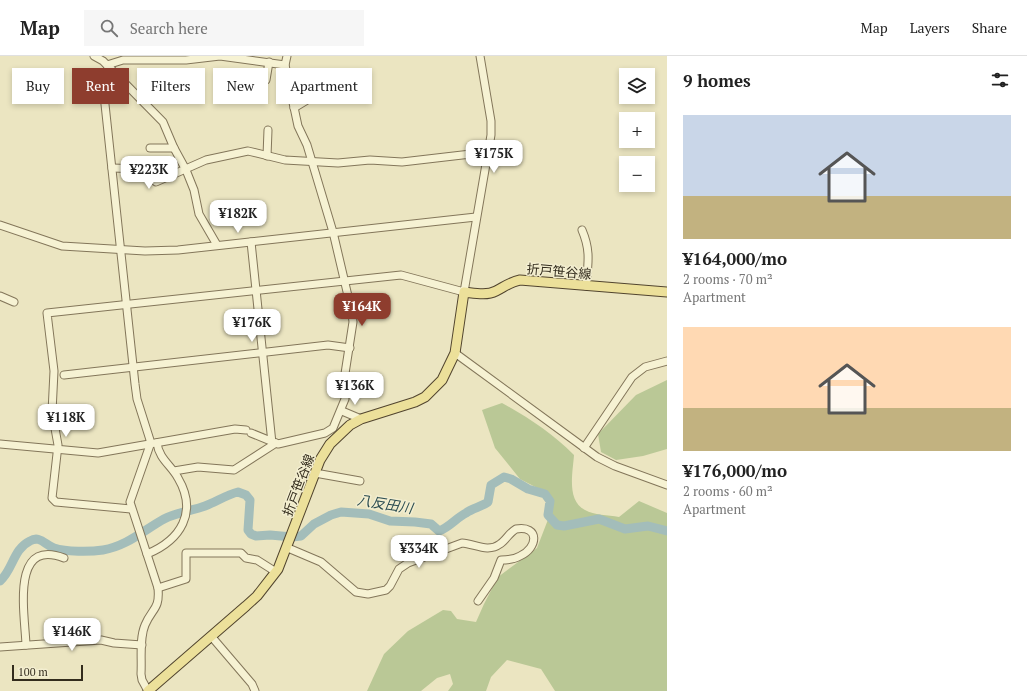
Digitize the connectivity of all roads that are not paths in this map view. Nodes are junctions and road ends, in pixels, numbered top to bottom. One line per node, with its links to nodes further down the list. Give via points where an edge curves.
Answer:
1 (94, 56): 6 (street)
2 (287, 56): 5 (street)
3 (480, 56): 15 (street, via 491,121)
4 (269, 62): 5 (street); 6 (street, via 220,56 186,60 123,60); 7 (street)
5 (285, 65): 8 (street)
6 (109, 67): 14 (street, via 160,118); 18 (street, via 104,93)
7 (268, 68)
8 (286, 68)
9 (293, 104): 11 (street)
10 (301, 104): 11 (street)
11 (294, 108): 17 (street)
12 (268, 130): 16 (street)
13 (150, 148): 14 (street)
14 (174, 148): 19 (street)
15 (488, 152): 17 (street, via 402,162); 20 (street)
16 (268, 156): 17 (street); 19 (street, via 248,151 206,160)
17 (310, 162): 23 (street)
18 (112, 168): 19 (street, via 143,169 156,182); 26 (street)
19 (186, 170): 25 (street, via 199,214)
20 (476, 217): 23 (street); 30 (street)
21 (0, 225): 26 (street, via 62,246)
22 (582, 230): 28 (street, via 589,251)
23 (333, 232): 24 (street); 27 (street)
24 (251, 242): 25 (street); 29 (street)
25 (217, 245): 26 (street, via 178,250)
26 (120, 250): 34 (street)
27 (344, 281): 29 (street); 30 (street, via 401,275); 35 (street, via 353,322)
28 (586, 286): 30 (main road, 折戸笹谷線, via 520,280 513,281 494,292); 31 (main road, 折戸笹谷線)
29 (257, 290): 34 (street); 36 (street)
30 (464, 292): 37 (main road, 折戸笹谷線)
31 (667, 292)
32 (0, 296): 33 (street)
33 (14, 302)
34 (127, 304): 39 (street); 48 (street, via 48,313 54,371 52,412)
35 (350, 348): 36 (street, via 328,346); 41 (street)
36 (263, 352): 39 (street); 44 (street)
37 (455, 354): 42 (main road, 折戸笹谷線, via 442,380 425,397); 47 (street)
38 (667, 361): 47 (street, via 645,367 632,377)
39 (133, 366): 40 (street); 46 (street, via 138,400)
40 (64, 375)
41 (342, 411): 42 (street); 43 (street)
42 (362, 419): 43 (main road, 折戸笹谷線)
43 (335, 432): 44 (street); 50 (main road, 折戸笹谷線)
44 (274, 443): 46 (street, via 235,429); 49 (street, via 234,470 198,467)
45 (0, 444): 48 (street)
46 (154, 444): 48 (street, via 98,453); 49 (street); 53 (street, via 131,496)
47 (584, 448): 52 (street, via 616,466)
48 (58, 449): 53 (street, via 52,496 54,501)
49 (174, 471): 55 (street, via 184,491 187,510 175,536 159,549)
50 (315, 473): 51 (street); 54 (main road, 折戸笹谷線)
51 (360, 481)
52 (667, 485)
53 (131, 509): 55 (street)
54 (288, 548): 57 (main road, 折戸笹谷線); 59 (street, via 321,562 356,592 368,594 386,590 399,569 408,563 462,543 486,549 496,547 516,529 527,529 534,536 532,547 520,557 501,560 494,578)
55 (147, 554): 58 (street)
56 (64, 558): 61 (street, via 54,554 40,554 34,558 24,575)
57 (276, 572): 58 (street, via 257,560 246,558 241,553 186,553 186,579); 60 (main road, 折戸笹谷線, via 257,596)
58 (158, 588): 62 (street, via 159,602 145,624)
59 (478, 601)
60 (211, 636): 64 (main road, 折戸笹谷線); 65 (street, via 252,684)
61 (26, 645): 62 (street, via 101,640); 63 (street)
62 (142, 645): 64 (street, via 141,674)
63 (0, 647)
64 (148, 691)
65 (255, 691)

